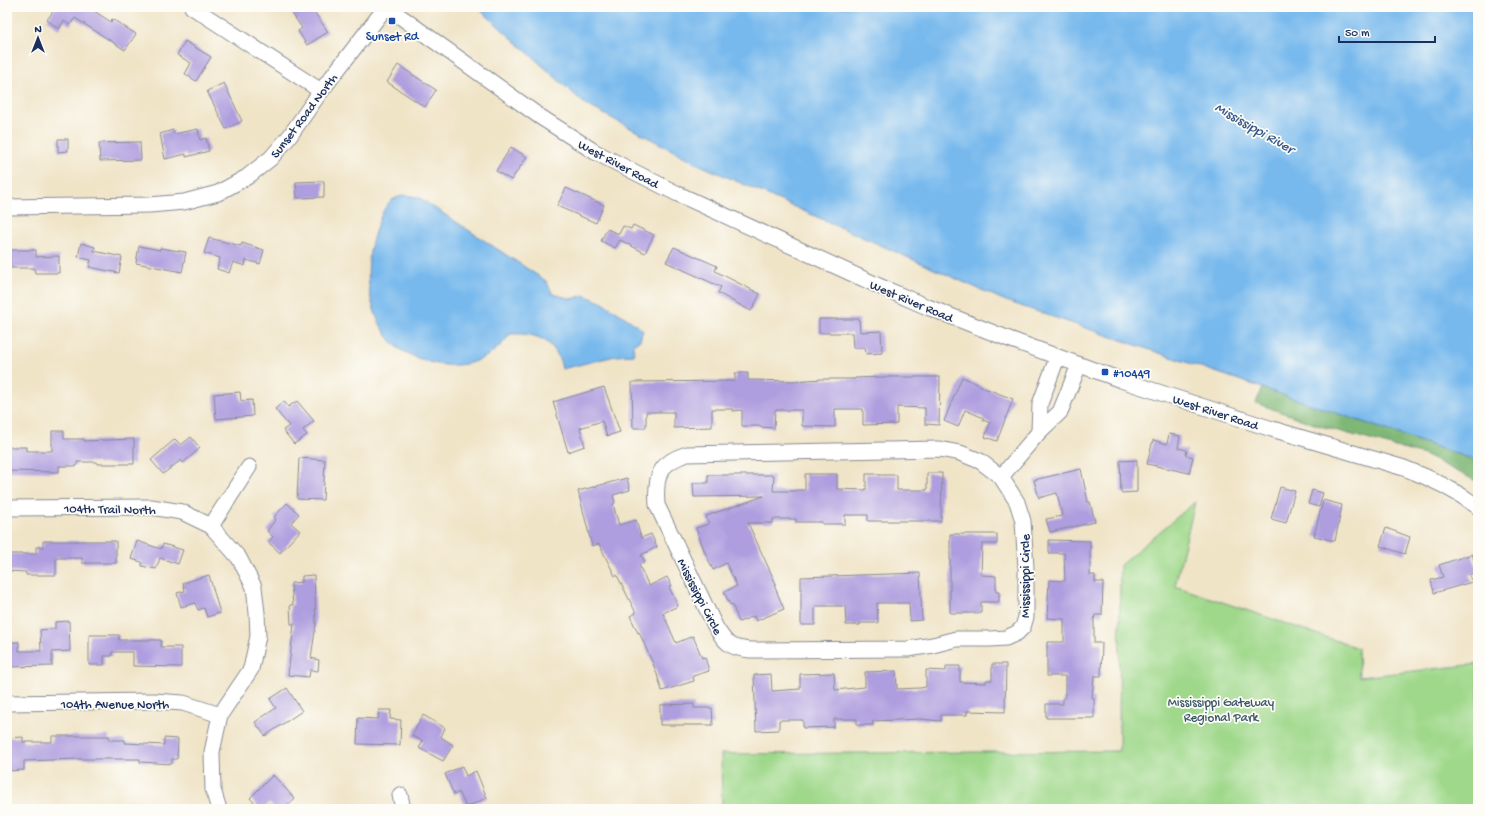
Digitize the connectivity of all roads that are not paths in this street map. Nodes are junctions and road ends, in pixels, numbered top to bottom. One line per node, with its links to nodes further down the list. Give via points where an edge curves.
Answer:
1 (192, 7): 3 (street)
2 (387, 7): 3 (street, Sunset Road North); 5 (street, West River Road, via 538,116 617,164 925,306)
3 (321, 91): 4 (street, Sunset Road North, via 271,158 247,177 218,193 184,202 150,205)
4 (7, 207)
5 (1057, 358): 6 (street, West River Road); 7 (street, via 1040,404)
6 (1079, 365): 7 (street, via 1060,412); 10 (street, West River Road, via 1272,429 1417,473 1448,487)
7 (1040, 432): 9 (street)
8 (249, 467): 12 (street)
9 (1001, 477): 9 (street, Mississippi Circle, via 980,462 960,453 939,450 687,454 673,458 662,469 656,485 657,505 715,626 729,645 750,650 908,649 956,639 1006,638 1017,634 1023,627 1026,617 1023,521 1017,502)
10 (1478, 507)
11 (7, 508): 12 (street, 104th Trail North, via 151,507 182,512)
12 (211, 526): 14 (street, via 239,558 254,588 257,612 258,636 251,669)
13 (7, 703): 14 (street, 104th Avenue North, via 154,701 183,703)
14 (220, 715): 15 (street, via 212,752 214,790)
15 (219, 809)

